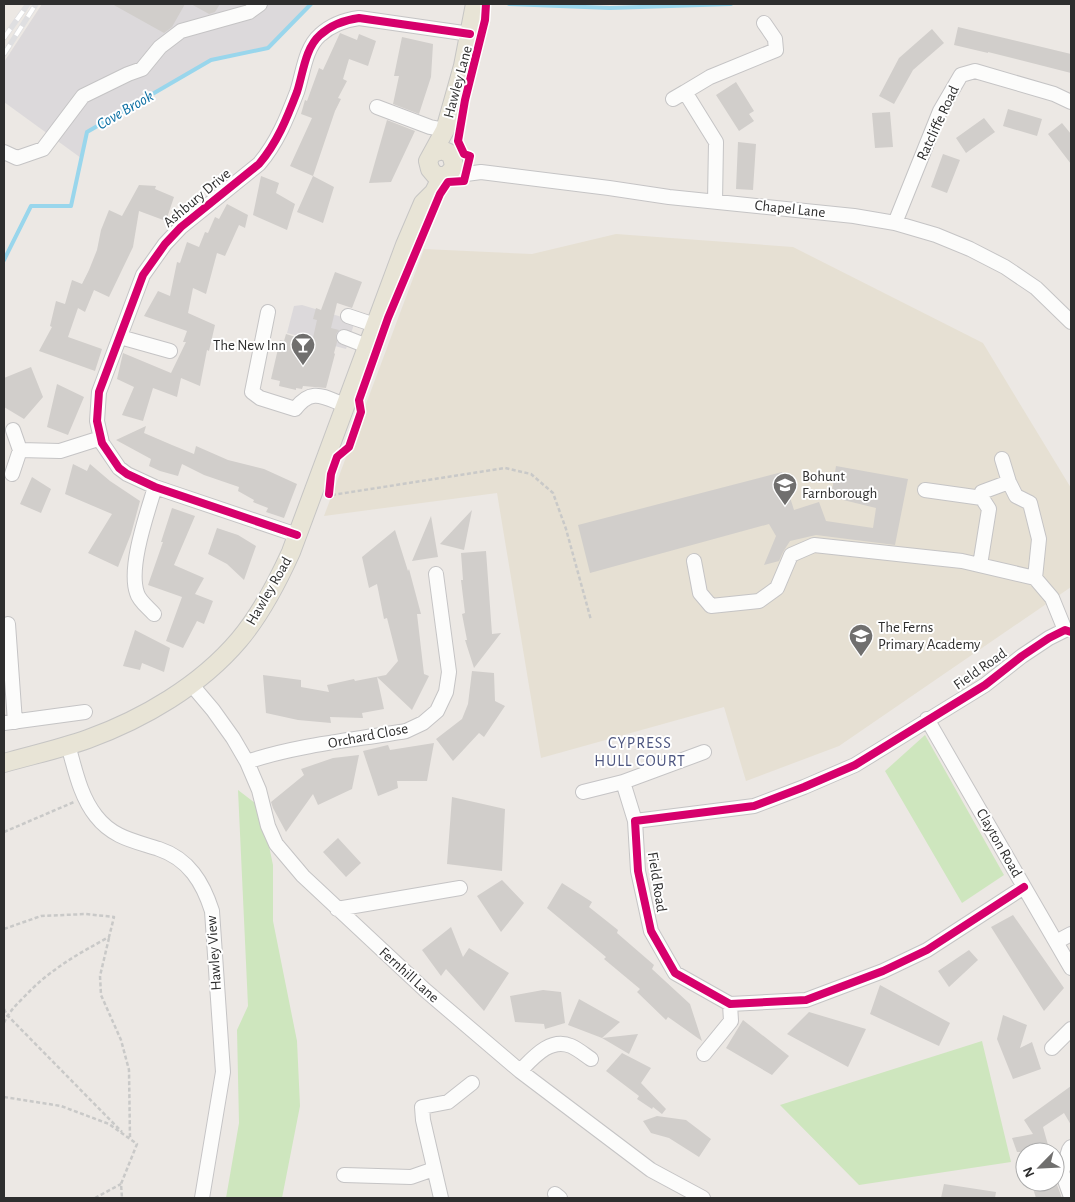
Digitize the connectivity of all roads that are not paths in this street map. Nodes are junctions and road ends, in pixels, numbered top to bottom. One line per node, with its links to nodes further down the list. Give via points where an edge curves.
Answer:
1 (260, 4): 10 (street, via 249,12 181,31 160,47 142,69 83,96 43,149 17,158)
2 (475, 5): 4 (main road, Hawley Lane)
3 (764, 23): 5 (street, via 775,39 776,50 702,81)
4 (470, 34): 9 (main road, Hawley Lane); 19 (street, Ashbury Drive, via 359,18 345,20 320,35 310,50 296,92 268,154 165,244 143,275)
5 (685, 92): 6 (street); 12 (street, via 716,142)
6 (673, 99)
7 (1071, 102): 14 (street, Ratcliffe Road, via 975,70 961,75 940,111)
8 (377, 107): 9 (street)
9 (445, 130): 11 (main road, Hawley Lane)
10 (4, 152)
11 (443, 164): 12 (street, Chapel Lane, via 466,174 481,172); 13 (main road, Hawley Lane, via 428,178)
12 (715, 202): 14 (street, Chapel Lane)
13 (423, 203): 18 (main road, Hawley Road)
14 (895, 223): 17 (street, Chapel Lane, via 936,235 1005,267 1036,288)
15 (268, 312): 23 (street, via 252,392 260,398 295,409 302,400 316,395)
16 (348, 316): 18 (street)
17 (1071, 322)
18 (375, 325): 21 (main road, Hawley Road)
19 (120, 337): 22 (street); 25 (street, Ashbury Drive, via 100,392 97,421)
20 (344, 337): 21 (street)
21 (367, 346): 23 (main road, Hawley Road)
22 (170, 351)
23 (345, 405): 33 (main road, Hawley Road)
24 (13, 430): 26 (street)
25 (101, 438): 26 (street, via 60,451); 30 (street, Ashbury Drive, via 119,468)
26 (20, 450): 28 (street)
27 (1002, 459): 29 (street)
28 (12, 474)
29 (1009, 482): 32 (street, via 982,492); 37 (street, via 1016,496 1030,503 1040,539)
30 (155, 487): 33 (street, Ashbury Drive); 38 (street, via 133,579 137,596)
31 (925, 490): 32 (street)
32 (982, 498): 35 (street, via 989,509)
33 (297, 535): 41 (main road, Hawley Road, via 282,571 254,620 238,641)
34 (694, 561): 35 (street, via 700,593 711,606 758,601 778,588 791,555 814,545)
35 (980, 565): 37 (street)
36 (436, 574): 47 (street, Orchard Close, via 449,672 446,692 436,711 423,723 406,731 290,750)
37 (1035, 578): 40 (street, via 1052,598)
38 (154, 614)
39 (8, 624): 44 (street)
40 (1068, 631): 43 (street, Field Road, via 1049,638 985,685)
41 (191, 684): 45 (main road, Hawley Road, via 127,722); 47 (street, Fernhill Lane, via 233,738)
42 (85, 712): 44 (street)
43 (927, 719): 51 (street, Field Road, via 855,765 754,806); 52 (street, Clayton Road)
44 (9, 723)
45 (68, 745): 48 (main road, Hawley Road); 69 (street, Hawley View, via 78,782 96,817 125,840 160,850 187,865 197,877 212,911 223,1072)
46 (704, 752): 49 (street)
47 (246, 762): 54 (street, Fernhill Lane, via 259,790 276,844)
48 (4, 763)
49 (623, 782): 50 (street); 51 (street)
50 (583, 792)
51 (635, 821): 58 (street, Field Road, via 638,871 651,931 675,973)
52 (1024, 887): 56 (street, Clayton Road); 58 (street, via 927,950 883,970 806,1000)
53 (460, 888): 54 (street)
54 (337, 909): 63 (street, Fernhill Lane, via 424,990)
55 (1071, 934): 56 (street)
56 (1056, 942): 57 (street, Clayton Road)
57 (1071, 968)
58 (730, 1004): 61 (street, via 731,1021)
59 (1071, 1029): 60 (street)
60 (1052, 1048)
61 (704, 1054)
62 (591, 1060): 63 (street, via 570,1046 554,1044 538,1053)
63 (520, 1072): 71 (street, Fernhill Lane, via 651,1170)
64 (472, 1084): 66 (street, via 448,1102 422,1107)
65 (1071, 1147): 68 (street, via 1062,1172)
66 (434, 1169): 67 (street, via 411,1177); 70 (street)
67 (344, 1175)
68 (1071, 1197)
69 (202, 1198)
70 (441, 1198)
71 (703, 1198)

